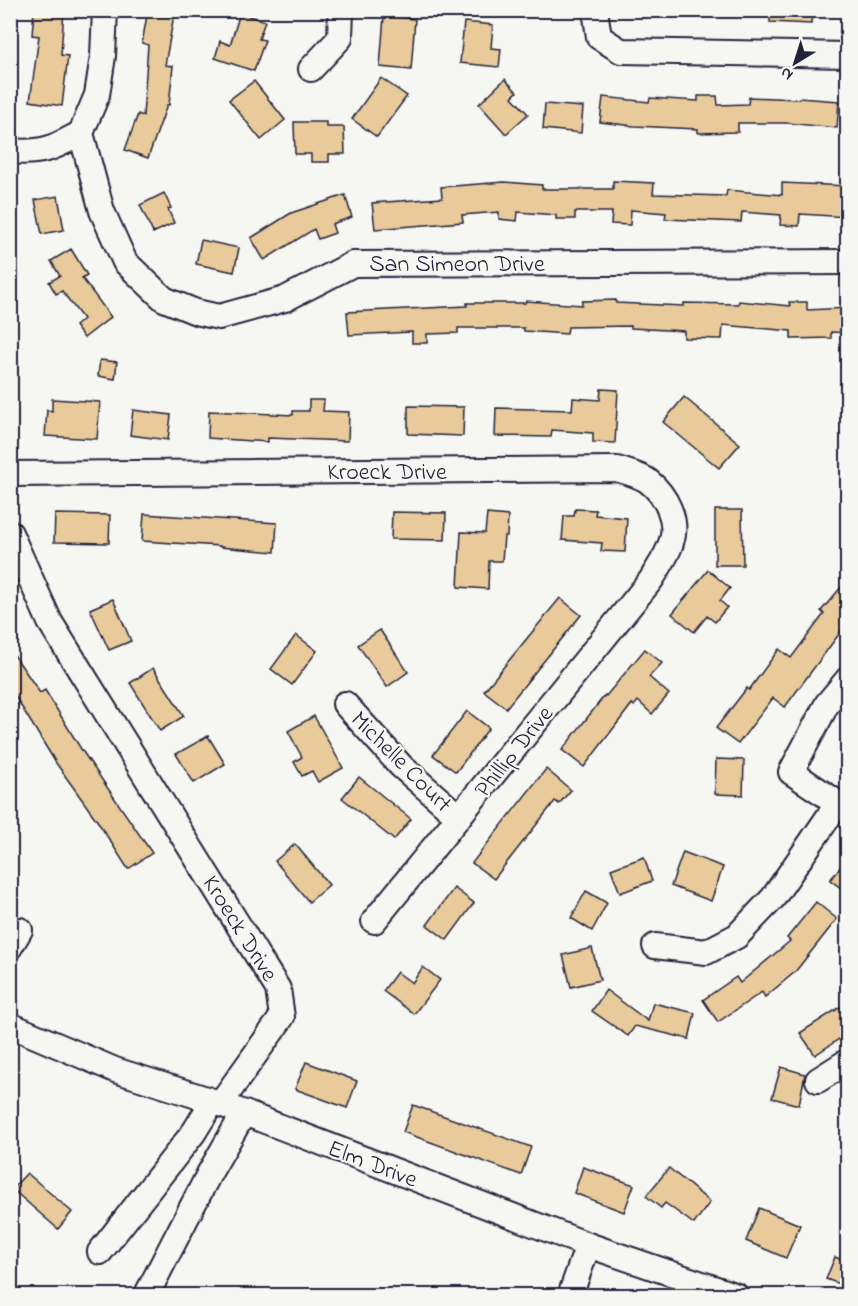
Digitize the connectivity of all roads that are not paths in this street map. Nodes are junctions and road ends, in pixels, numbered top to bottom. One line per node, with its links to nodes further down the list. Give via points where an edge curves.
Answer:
1 (105, 10): 6 (street, via 97,95)
2 (341, 10): 5 (street, via 340,38)
3 (595, 10): 4 (street, via 599,37 621,51)
4 (848, 55)
5 (311, 69)
6 (81, 133): 7 (street, via 53,149); 8 (street, San Simeon Drive, via 102,211 125,262 165,299 219,317 285,299 353,264)
7 (10, 151)
8 (848, 262)
9 (10, 474): 11 (street, Kroeck Drive, via 617,469 647,480 663,498 675,525 671,543)
10 (10, 533): 21 (street, Kroeck Drive, via 50,622 278,989 282,1017)
11 (651, 580): 15 (street, Phillip Drive)
12 (848, 679): 14 (street, via 827,704 791,772)
13 (345, 704): 15 (street, Michelle Court, via 401,766)
14 (843, 807): 17 (street, via 773,898 737,936 706,952)
15 (459, 817): 16 (street, Phillip Drive)
16 (374, 921)
17 (655, 946)
18 (10, 1025): 21 (street, Elm Drive, via 115,1070)
19 (848, 1061): 20 (street)
20 (818, 1080)
21 (216, 1102): 22 (street, Elm Drive); 24 (street, Kroeck Drive)
22 (244, 1113): 23 (street, Elm Drive); 25 (street)
23 (588, 1245): 26 (street); 27 (street, Elm Drive)
24 (100, 1252)
25 (146, 1296)
26 (570, 1296)
27 (737, 1296)

